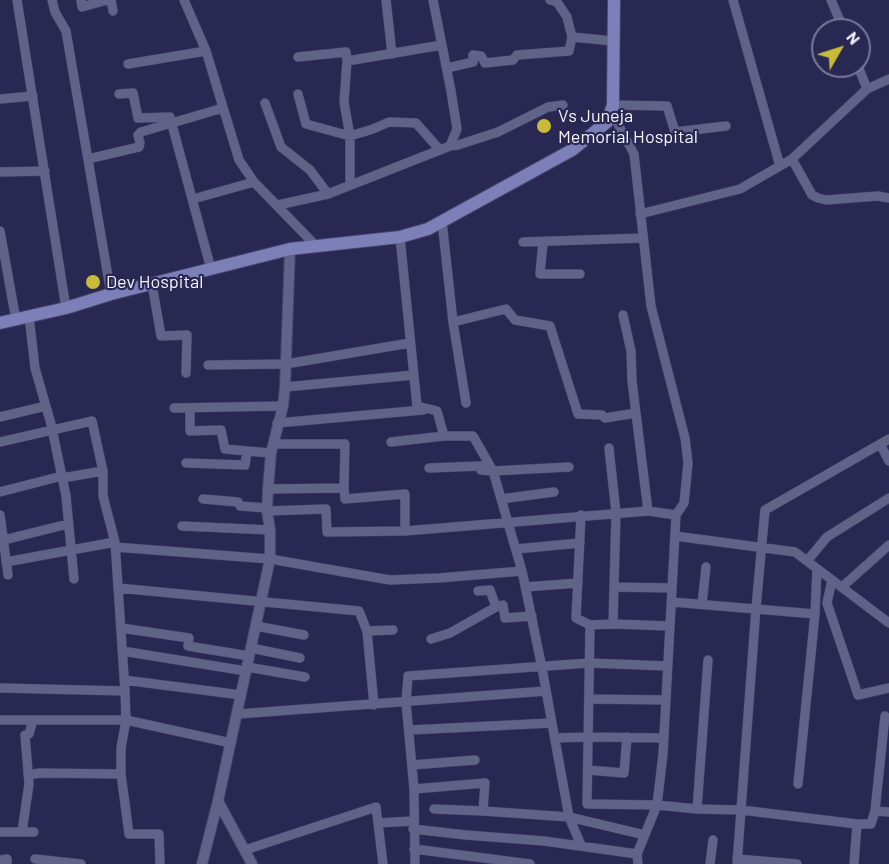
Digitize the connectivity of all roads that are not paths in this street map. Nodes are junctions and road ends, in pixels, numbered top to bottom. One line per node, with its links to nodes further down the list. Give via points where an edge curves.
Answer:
1 (17, 0): 28 (street)
2 (52, 0): 39 (street, via 66,31)
3 (81, 0): 4 (street, via 82,7)
4 (109, 0): 12 (street)
5 (184, 0): 17 (street)
6 (386, 0): 18 (street)
7 (433, 0): 16 (street)
8 (550, 0): 14 (street, via 557,2 567,17)
9 (614, 0): 15 (main road)
10 (733, 0): 41 (street)
11 (831, 0): 13 (street)
12 (113, 11)
13 (839, 18)
14 (572, 37): 15 (street); 22 (street, via 569,51 517,55 513,60 484,63 481,56 473,55 473,62)
15 (613, 41): 33 (main road)
16 (442, 45): 18 (street); 22 (street)
17 (206, 51): 21 (street); 32 (street)
18 (392, 54): 20 (street)
19 (298, 57): 20 (street, via 346,52)
20 (347, 61): 36 (street, via 344,102)
21 (128, 64)
22 (447, 68): 37 (street, via 457,129)
23 (863, 78): 25 (street)
24 (889, 80): 25 (street)
25 (867, 89): 40 (street)
26 (119, 94): 34 (street, via 133,93 138,118 170,117)
27 (298, 94): 36 (street, via 306,124)
28 (33, 96): 29 (street); 42 (street)
29 (0, 99)
30 (265, 103): 46 (street, via 281,147 310,170)
31 (563, 105): 37 (street, via 548,107 498,132)
32 (223, 108): 34 (street); 44 (street, via 239,160)
33 (612, 108): 35 (street, via 667,106 675,132); 50 (street, via 634,154); 51 (main road, via 607,122 572,150)
34 (172, 122): 39 (street, via 141,132 139,147); 48 (street)
35 (726, 126)
36 (350, 136): 38 (street, via 389,122 416,123); 45 (street)
37 (450, 146): 38 (street)
38 (439, 149): 45 (street)
39 (88, 159): 62 (street)
40 (792, 159): 41 (street); 47 (street, via 812,195 818,198)
41 (780, 166): 50 (street, via 741,189)
42 (45, 171): 43 (street); 63 (street)
43 (0, 172)
44 (254, 182): 48 (street); 49 (street)
45 (350, 184): 46 (street)
46 (328, 194): 49 (street)
47 (889, 198)
48 (193, 199): 59 (street)
49 (279, 206): 57 (street)
50 (640, 214): 54 (street)
51 (442, 221): 53 (main road); 66 (street)
52 (0, 231): 65 (street)
53 (400, 237): 57 (main road); 68 (street)
54 (643, 237): 56 (street); 108 (street, via 651,306 688,463 684,503)
55 (523, 242): 56 (street)
56 (543, 242): 60 (street, via 540,274)
57 (317, 247): 58 (main road)
58 (290, 249): 59 (main road); 69 (street)
59 (211, 269): 61 (main road)
60 (580, 274)
61 (152, 284): 62 (main road); 71 (street, via 161,336 187,335)
62 (111, 294): 63 (main road)
63 (66, 308): 65 (main road)
64 (623, 315): 80 (street, via 631,351)
65 (23, 318): 67 (main road); 75 (street)
66 (453, 322): 74 (street); 80 (street, via 506,309 515,320 550,326 578,414 605,418)
67 (0, 323)
68 (410, 343): 69 (street); 72 (street)
69 (286, 364): 70 (street); 73 (street)
70 (208, 365)
71 (186, 373)
72 (414, 375): 73 (street); 79 (street, via 417,406)
73 (285, 387): 76 (street)
74 (466, 403)
75 (46, 406): 81 (street); 83 (street)
76 (283, 406): 78 (street); 82 (street)
77 (174, 408): 78 (street)
78 (190, 408): 90 (street, via 190,431 221,430 225,449)
79 (432, 409): 82 (street); 84 (street, via 437,411)
80 (636, 413): 106 (street)
81 (0, 417)
82 (277, 423): 89 (street)
83 (52, 430): 86 (street); 95 (street, via 92,421); 97 (street)
84 (444, 436): 87 (street); 96 (street, via 473,436)
85 (885, 441): 91 (street); 121 (street, via 765,510)
86 (0, 442)
87 (392, 442)
88 (609, 447): 107 (street)
89 (272, 448): 90 (street); 98 (street); 99 (street, via 345,444)
90 (248, 451): 92 (street, via 245,465)
91 (889, 462)
92 (186, 463)
93 (569, 467): 96 (street)
94 (429, 468): 96 (street, via 481,466 482,470)
95 (103, 471): 97 (street); 119 (street, via 103,496)
96 (493, 471): 104 (street)
97 (62, 477): 100 (street); 112 (street)
98 (268, 489): 99 (street); 105 (street)
99 (344, 489): 115 (street, via 345,499 405,494)
100 (0, 492)
101 (554, 492): 104 (street)
102 (889, 498): 125 (street, via 827,537)
103 (203, 499): 105 (street)
104 (501, 499): 111 (street)
105 (267, 510): 114 (street); 115 (street, via 327,509 327,532)
106 (648, 511): 107 (street); 108 (street)
107 (616, 513): 110 (street); 135 (street)
108 (676, 514): 116 (street)
109 (0, 515): 117 (street)
110 (581, 515): 111 (street); 118 (street)
111 (508, 522): 115 (street); 122 (street)
112 (68, 524): 117 (street); 123 (street)
113 (182, 526): 114 (street)
114 (270, 530): 124 (street)
115 (405, 531)
116 (675, 536): 121 (street); 138 (street)
117 (2, 541): 126 (street)
118 (580, 543): 122 (street); 133 (street)
119 (115, 545): 123 (street); 124 (street); 137 (street)
120 (889, 545): 136 (street)
121 (761, 547): 125 (street, via 795,552); 144 (street)
122 (516, 549): 129 (street)
123 (71, 550): 126 (street); 131 (street)
124 (270, 559): 129 (street, via 390,580); 140 (street)
125 (807, 561): 128 (street)
126 (6, 562): 130 (street)
127 (706, 567): 142 (street)
128 (817, 569): 132 (street); 145 (street)
129 (522, 571): 134 (street)
130 (8, 575)
131 (74, 579)
132 (832, 580): 136 (street); 167 (street, via 827,603 858,695)
133 (578, 583): 134 (street); 149 (street, via 576,618)
134 (525, 587): 146 (street)
135 (614, 587): 138 (street); 148 (street)
136 (842, 587): 147 (street)
137 (118, 588): 140 (street); 152 (street)
138 (672, 588): 141 (street)
139 (478, 591): 143 (street, via 490,590)
140 (262, 600): 150 (street); 154 (street, via 359,611)
141 (672, 602): 142 (street); 151 (street)
142 (702, 604): 144 (street)
143 (496, 607): 146 (street, via 503,605 505,618); 156 (street, via 450,633)
144 (756, 608): 145 (street); 198 (street)
145 (815, 614): 192 (street)
146 (532, 616): 163 (street)
147 (888, 622)
148 (612, 624): 149 (street); 151 (street)
149 (590, 625): 161 (street)
150 (256, 626): 155 (street); 159 (street)
151 (670, 626): 162 (street)
152 (121, 628): 157 (street); 159 (street, via 189,638 188,646)
153 (393, 630): 154 (street)
154 (367, 631): 174 (street)
155 (304, 635)
156 (431, 639)
157 (122, 651): 159 (street); 165 (street)
158 (300, 658): 159 (street)
159 (249, 660): 164 (street); 170 (street)
160 (708, 660): 197 (street)
161 (590, 663): 162 (street); 163 (street); 171 (street)
162 (667, 666): 172 (street)
163 (542, 668): 169 (street); 173 (street, via 408,676)
164 (305, 677)
165 (124, 680): 168 (street); 170 (street)
166 (0, 688): 168 (street)
167 (889, 688)
168 (125, 691): 179 (street)
169 (546, 691): 173 (street); 180 (street)
170 (241, 695): 175 (street)
171 (589, 699): 172 (street); 182 (street)
172 (666, 700): 185 (street)
173 (406, 702): 174 (street); 181 (street)
174 (374, 705): 175 (street)
175 (238, 714): 186 (street)
176 (885, 716): 200 (street)
177 (0, 720): 178 (street)
178 (33, 720): 179 (street); 191 (street, via 29,734 25,735)
179 (126, 720): 186 (street); 190 (street)
180 (551, 723): 181 (street); 184 (street)
181 (410, 730): 188 (street)
182 (588, 737): 183 (street); 184 (street); 189 (street)
183 (627, 737): 185 (street); 189 (street, via 624,772)
184 (555, 738): 202 (street)
185 (664, 738): 195 (street)
186 (231, 743): 194 (street)
187 (475, 759): 188 (street)
188 (412, 765): 193 (street)
189 (588, 770): 195 (street, via 587,804)
190 (121, 774): 191 (street); 220 (street, via 129,834 159,834)
191 (28, 775): 207 (street)
192 (798, 784)
193 (414, 789): 199 (street, via 485,783); 205 (street)
194 (218, 801): 213 (street); 221 (street)
195 (657, 805): 197 (street); 209 (street)
196 (434, 809): 199 (street)
197 (697, 809): 198 (street)
198 (741, 810): 204 (street); 217 (street)
199 (483, 811): 202 (street)
200 (875, 811): 201 (street); 204 (street, via 871,824)
201 (889, 812)
202 (569, 817): 209 (street); 211 (street)
203 (378, 823): 205 (street); 213 (street, via 376,807); 223 (street)
204 (857, 824): 228 (street)
205 (413, 825): 211 (street, via 466,835); 212 (street)
206 (0, 832): 207 (street)
207 (22, 832): 208 (street)
208 (34, 832)
209 (645, 835): 215 (street)
210 (713, 840): 226 (street)
211 (581, 845): 215 (street)
212 (414, 849): 224 (street); 225 (street)
213 (244, 850): 222 (street)
214 (35, 859): 219 (street)
215 (638, 859)
216 (0, 860): 218 (street, via 7,859)
217 (737, 862): 227 (street)
218 (7, 864)
219 (81, 864)
220 (160, 864)
221 (202, 864)
222 (252, 864)
223 (383, 864)
224 (415, 864)
225 (530, 864)
226 (710, 864)
227 (797, 864)
228 (854, 864)

